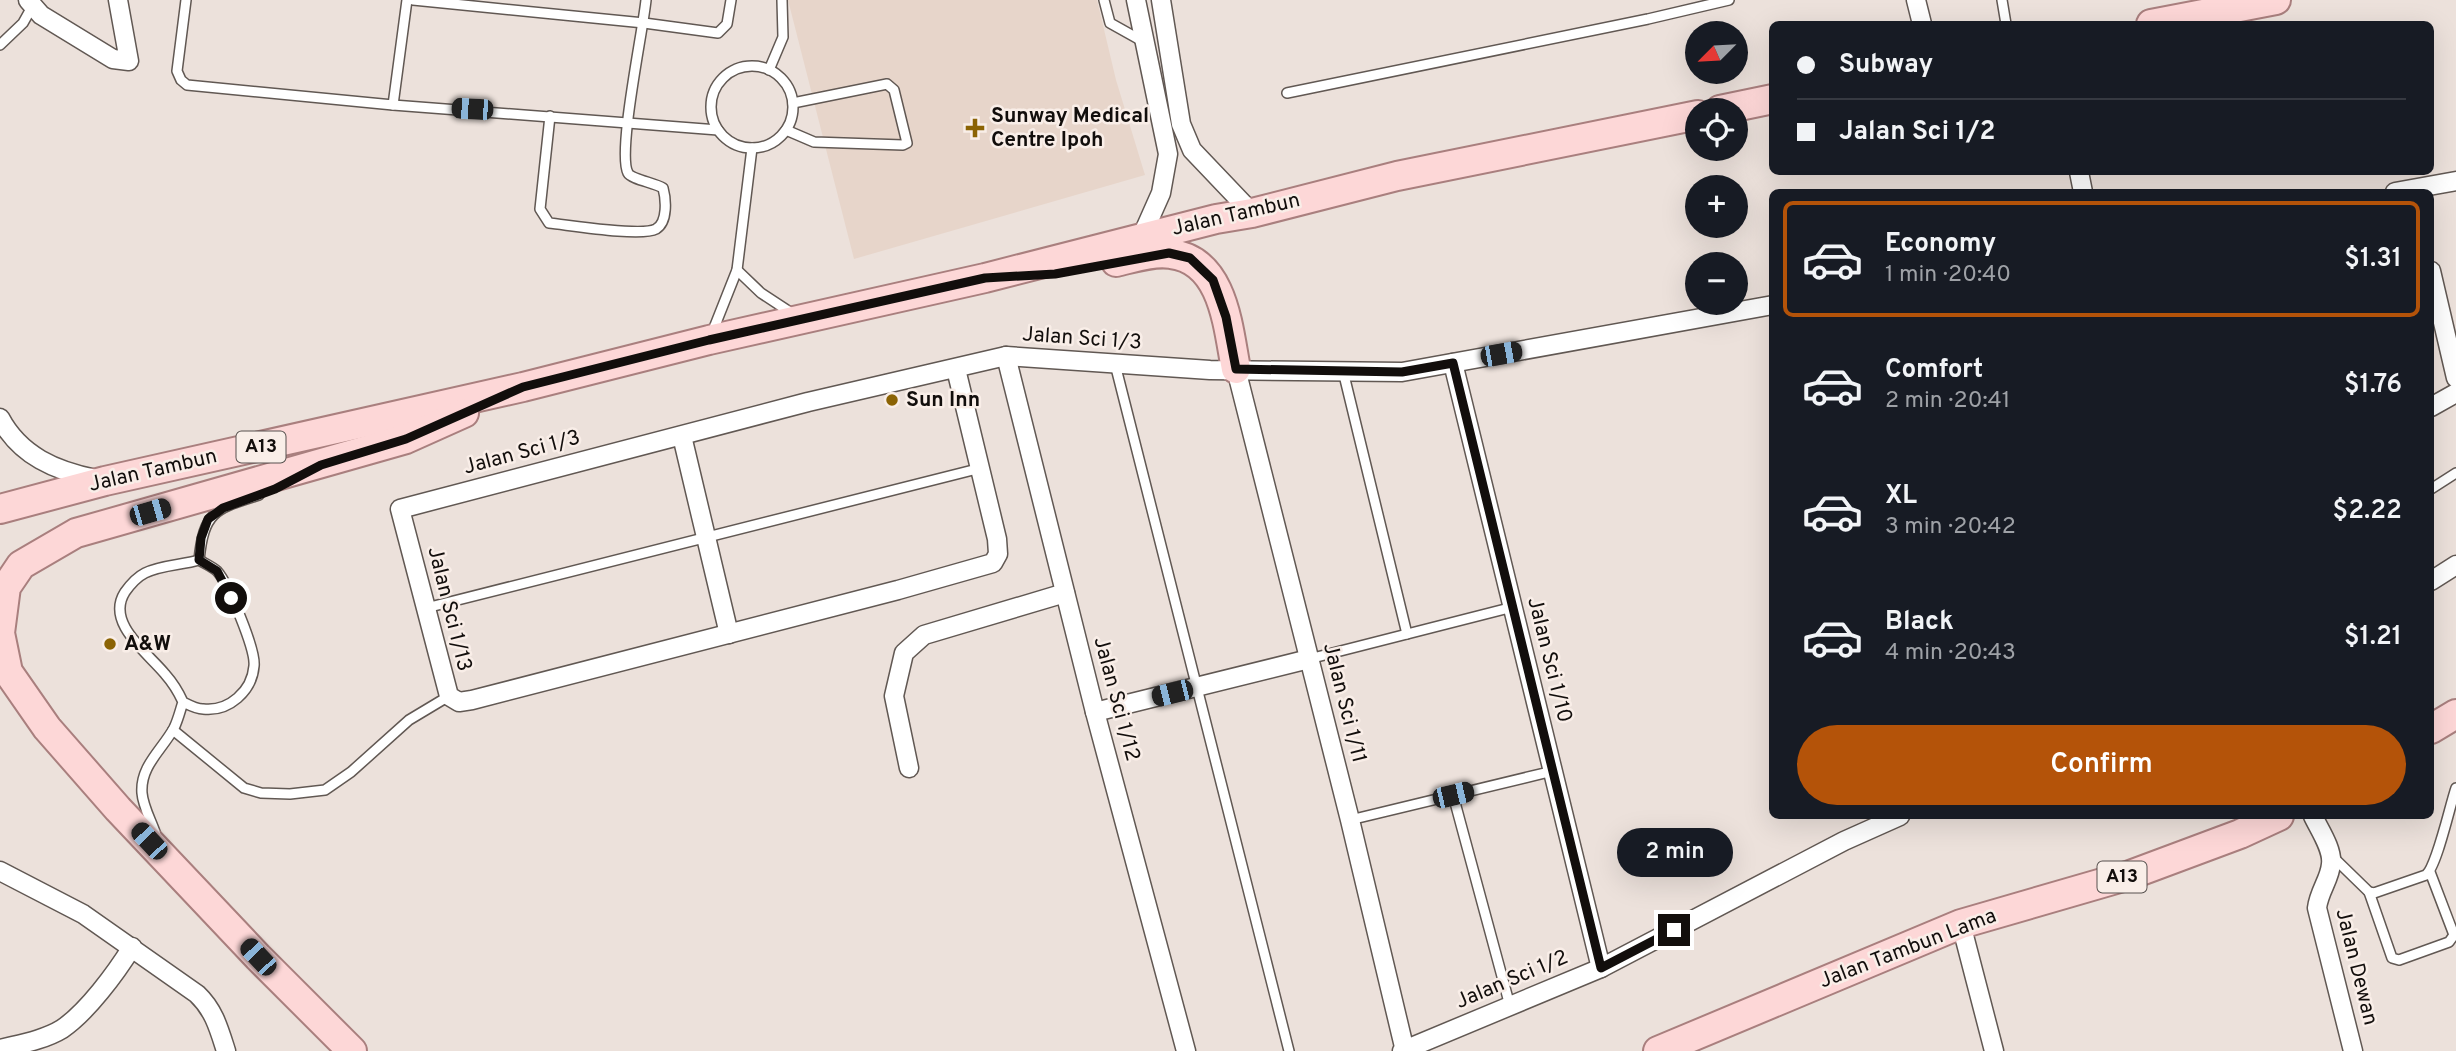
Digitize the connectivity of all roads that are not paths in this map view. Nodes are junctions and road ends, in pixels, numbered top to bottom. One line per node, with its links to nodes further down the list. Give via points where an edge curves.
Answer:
1 (118, 0): 14 (street, via 129,61 113,59)
2 (186, 0): 26 (lane, via 177,71 187,85)
3 (410, 0): 18 (lane); 26 (lane)
4 (646, 0): 18 (lane)
5 (731, 0): 18 (lane, via 727,24 718,33)
6 (782, 0): 21 (lane, via 783,37)
7 (1104, 0): 19 (lane, via 1110,23)
8 (1136, 0): 19 (street)
9 (1161, 0): 35 (street, via 1181,124 1192,150)
10 (1729, 0): 22 (lane)
11 (1916, 0): 15 (street)
12 (2002, 0): 16 (lane)
13 (2276, 0): 17 (main road)
14 (30, 4): 20 (lane, via 23,23)
15 (1921, 21)
16 (2006, 21)
17 (2167, 21)
18 (644, 23): 29 (lane)
19 (1143, 42): 36 (street, via 1168,154 1161,193)
20 (0, 45)
21 (769, 70): 24 (lane, via 786,84); 30 (lane, via 743,67 719,83 712,111)
22 (1287, 93)
23 (1769, 100): 25 (main road)
24 (793, 103): 31 (lane); 31 (lane, via 887,83 894,90 906,143 814,142)
25 (1748, 104)
26 (393, 105): 27 (lane)
27 (550, 116): 29 (lane); 29 (lane, via 542,216 549,223 650,231 662,223 666,200 663,188 628,174)
28 (1685, 118): 35 (main road, Jalan Tambun / A13, via 1385,179)
29 (627, 122): 30 (lane)
30 (719, 130): 32 (lane, via 733,143)
31 (786, 130): 32 (lane, via 771,144)
32 (752, 148): 37 (lane)
33 (2456, 181): 34 (street)
34 (2416, 189)
35 (1252, 213): 36 (main road, Jalan Tambun / A13)
36 (1141, 238): 38 (main road, Jalan Tambun / A13)
37 (737, 270): 41 (lane, via 761,293); 42 (lane)
38 (985, 278): 41 (main road, Jalan Tambun / A13); 47 (main road, via 1055,274 1169,253 1190,258 1213,280)
39 (2434, 284): 49 (street)
40 (1769, 306): 44 (street, Jalan Sci 1/3)
41 (803, 319): 42 (main road, Jalan Tambun / A13)
42 (709, 340): 50 (main road, Jalan Tambun / A13)
43 (1006, 356): 45 (street, Jalan Sci 1/3); 46 (street, Jalan Sci 1/3); 68 (street, Jalan Sci 1/12)
44 (1453, 363): 48 (street, Jalan Sci 1/3, via 1402,372); 69 (street, Jalan Sci 1/10)
45 (1115, 364): 47 (street, Jalan Sci 1/3); 74 (lane)
46 (956, 369): 54 (street, Jalan Sci 1/3); 56 (street)
47 (1236, 369): 48 (street, Jalan Sci 1/3); 73 (street, Jalan Sci 1/11)
48 (1343, 371): 72 (lane)
49 (2455, 373)
50 (523, 387): 55 (main road, via 406,439); 58 (main road, Jalan Tambun / A13)
51 (2456, 393): 52 (street)
52 (2434, 405)
53 (0, 418): 58 (street, via 9,435 36,458 66,473)
54 (682, 436): 63 (street, Jalan Sci 1/3); 64 (street)
55 (321, 465): 59 (lane); 81 (main road, via 76,533 21,565 6,587 0,634 8,672)
56 (981, 468): 64 (lane); 71 (street, via 997,539 993,563)
57 (2456, 473): 60 (lane)
58 (105, 481): 62 (main road, Jalan Tambun / A13)
59 (287, 483)
60 (2434, 487)
61 (264, 494): 65 (lane, via 223,508 208,519)
62 (0, 509)
63 (400, 509): 70 (street, Jalan Sci 1/13)
64 (706, 537): 70 (lane); 71 (street)
65 (199, 560): 77 (lane, via 145,573 121,598 128,633); 77 (lane, via 217,571 246,631 255,663 244,693 231,704 202,709)
66 (2456, 565): 67 (street)
67 (2434, 579)
68 (1065, 593): 78 (street, Jalan Sci 1/12); 83 (street, via 925,635 904,653 894,696)
69 (1513, 607): 72 (lane); 84 (street, Jalan Sci 1/10)
70 (426, 608): 76 (street, Jalan Sci 1/13)
71 (729, 634): 76 (street, Jalan Sci 1/13, via 472,700 459,702)
72 (1407, 634): 73 (lane)
73 (1309, 659): 74 (street); 91 (street, Jalan Sci 1/11)
74 (1198, 686): 78 (street); 105 (lane)
75 (0, 694): 81 (main road)
76 (449, 696): 82 (lane, via 409,720 325,790 290,794 244,788)
77 (183, 702): 82 (lane)
78 (1095, 712): 104 (street, Jalan Sci 1/12)
79 (2456, 714): 80 (main road)
80 (2434, 727)
81 (47, 728): 93 (main road)
82 (173, 730): 93 (lane, via 144,775 142,792)
83 (909, 768)
84 (1553, 771): 86 (lane); 99 (street, Jalan Sci 1/10)
85 (2456, 788): 87 (lane)
86 (1453, 795): 91 (lane); 100 (lane)
87 (2451, 818): 95 (lane)
88 (1893, 819): 99 (street, Jalan Sci 1/2)
89 (2272, 819): 97 (main road, Jalan Tambun Lama / A13, via 2130,875)
90 (2314, 819): 92 (street)
91 (1350, 820): 106 (street, Jalan Sci 1/11)
92 (2330, 854): 96 (lane); 109 (street, Jalan Dewan, via 2317,908)
93 (164, 857): 103 (main road)
94 (0, 871): 98 (street, via 83,914)
95 (2430, 872): 96 (lane, via 2379,893); 96 (lane, via 2454,935 2449,942 2399,960 2392,958)
96 (2369, 892)
97 (1961, 924): 107 (main road, Jalan Tambun Lama / A13); 108 (street)
98 (132, 947): 101 (street, via 116,972 60,1030); 102 (street, via 208,1005)
99 (1601, 968): 100 (street, Jalan Sci 1/2)
100 (1510, 1006): 106 (street, Jalan Sci 1/2)
101 (0, 1049)
102 (226, 1051)
103 (352, 1051)
104 (1186, 1051)
105 (1289, 1051)
106 (1404, 1051)
107 (1658, 1051)
108 (1994, 1051)
109 (2353, 1051)

